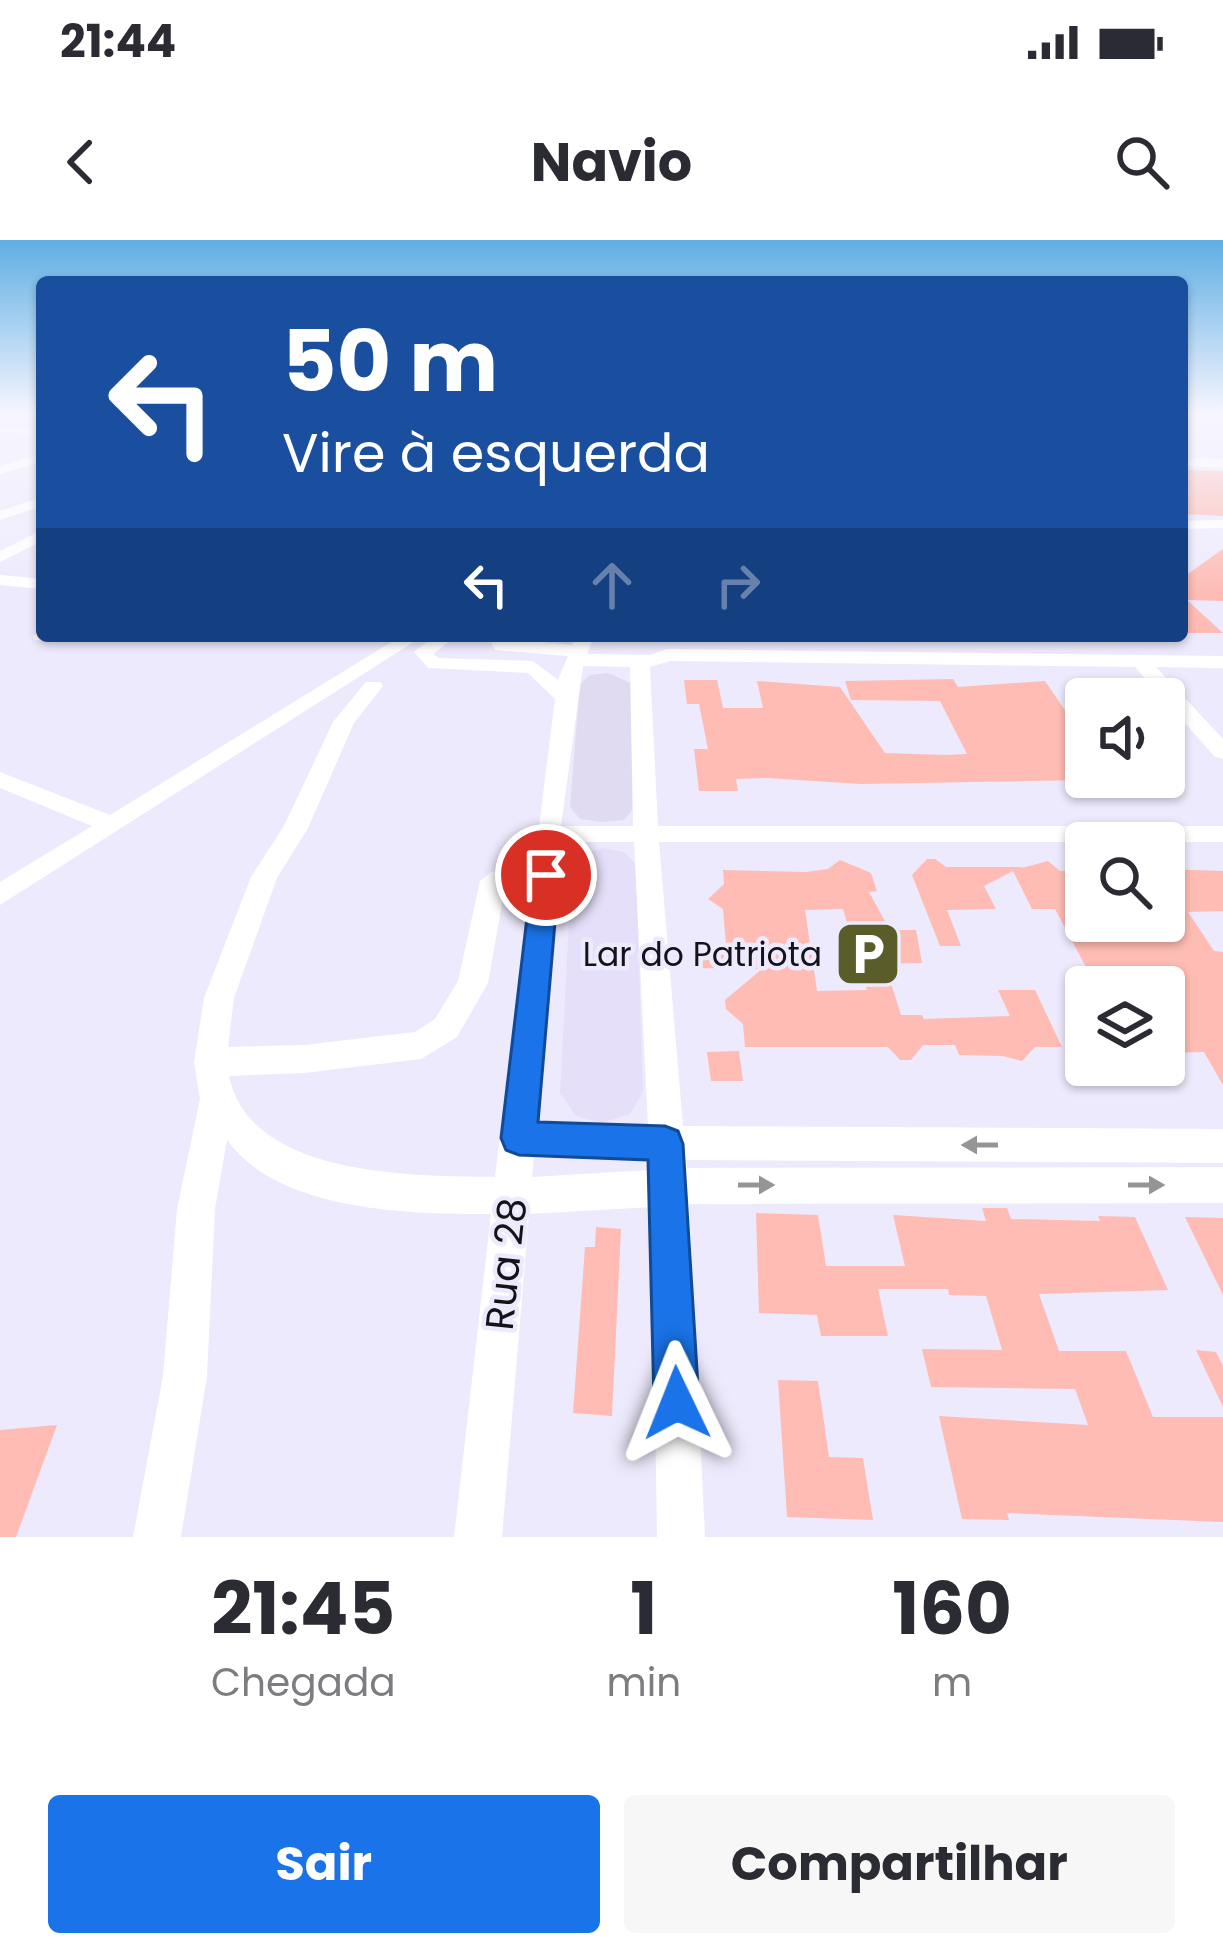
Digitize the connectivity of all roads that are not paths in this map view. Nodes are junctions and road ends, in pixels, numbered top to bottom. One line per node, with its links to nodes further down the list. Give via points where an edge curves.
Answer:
1 (36, 503): 3 (street)
2 (1196, 511): 5 (street)
3 (1, 516): 4 (street)
4 (36, 520)
5 (1218, 524): 6 (street)
6 (1188, 525)
7 (36, 538): 8 (street)
8 (0, 557)
9 (0, 580): 10 (street)
10 (36, 583)
11 (401, 642): 22 (street)
12 (438, 642): 19 (street, via 425,659 533,667)
13 (500, 642): 14 (street, via 514,650)
14 (580, 649): 15 (street); 19 (street, Rua 28)
15 (646, 661): 16 (street, via 667,668); 23 (street)
16 (1141, 662): 17 (street); 20 (street)
17 (1219, 666)
18 (374, 686): 28 (street, via 344,722 264,877 219,998)
19 (565, 697): 24 (street, Rua 28)
20 (1223, 752)
21 (0, 779): 22 (street)
22 (112, 825): 27 (street)
23 (646, 833): 24 (street); 25 (street); 30 (street)
24 (548, 834): 29 (street, Rua 28)
25 (1223, 834)
26 (493, 881): 28 (street, via 473,983 446,1028 422,1045)
27 (0, 895)
28 (214, 1081): 34 (street, via 245,1136 290,1167 342,1185); 35 (street, via 185,1376)
29 (519, 1138): 30 (street); 34 (street, Rua 28)
30 (665, 1144): 31 (street, one-way to 30); 33 (street)
31 (1223, 1146)
32 (1223, 1185): 33 (street, one-way to 32)
33 (670, 1187): 34 (street); 37 (street)
34 (514, 1195): 36 (street, Rua 28)
35 (157, 1537)
36 (478, 1537)
37 (681, 1537)

